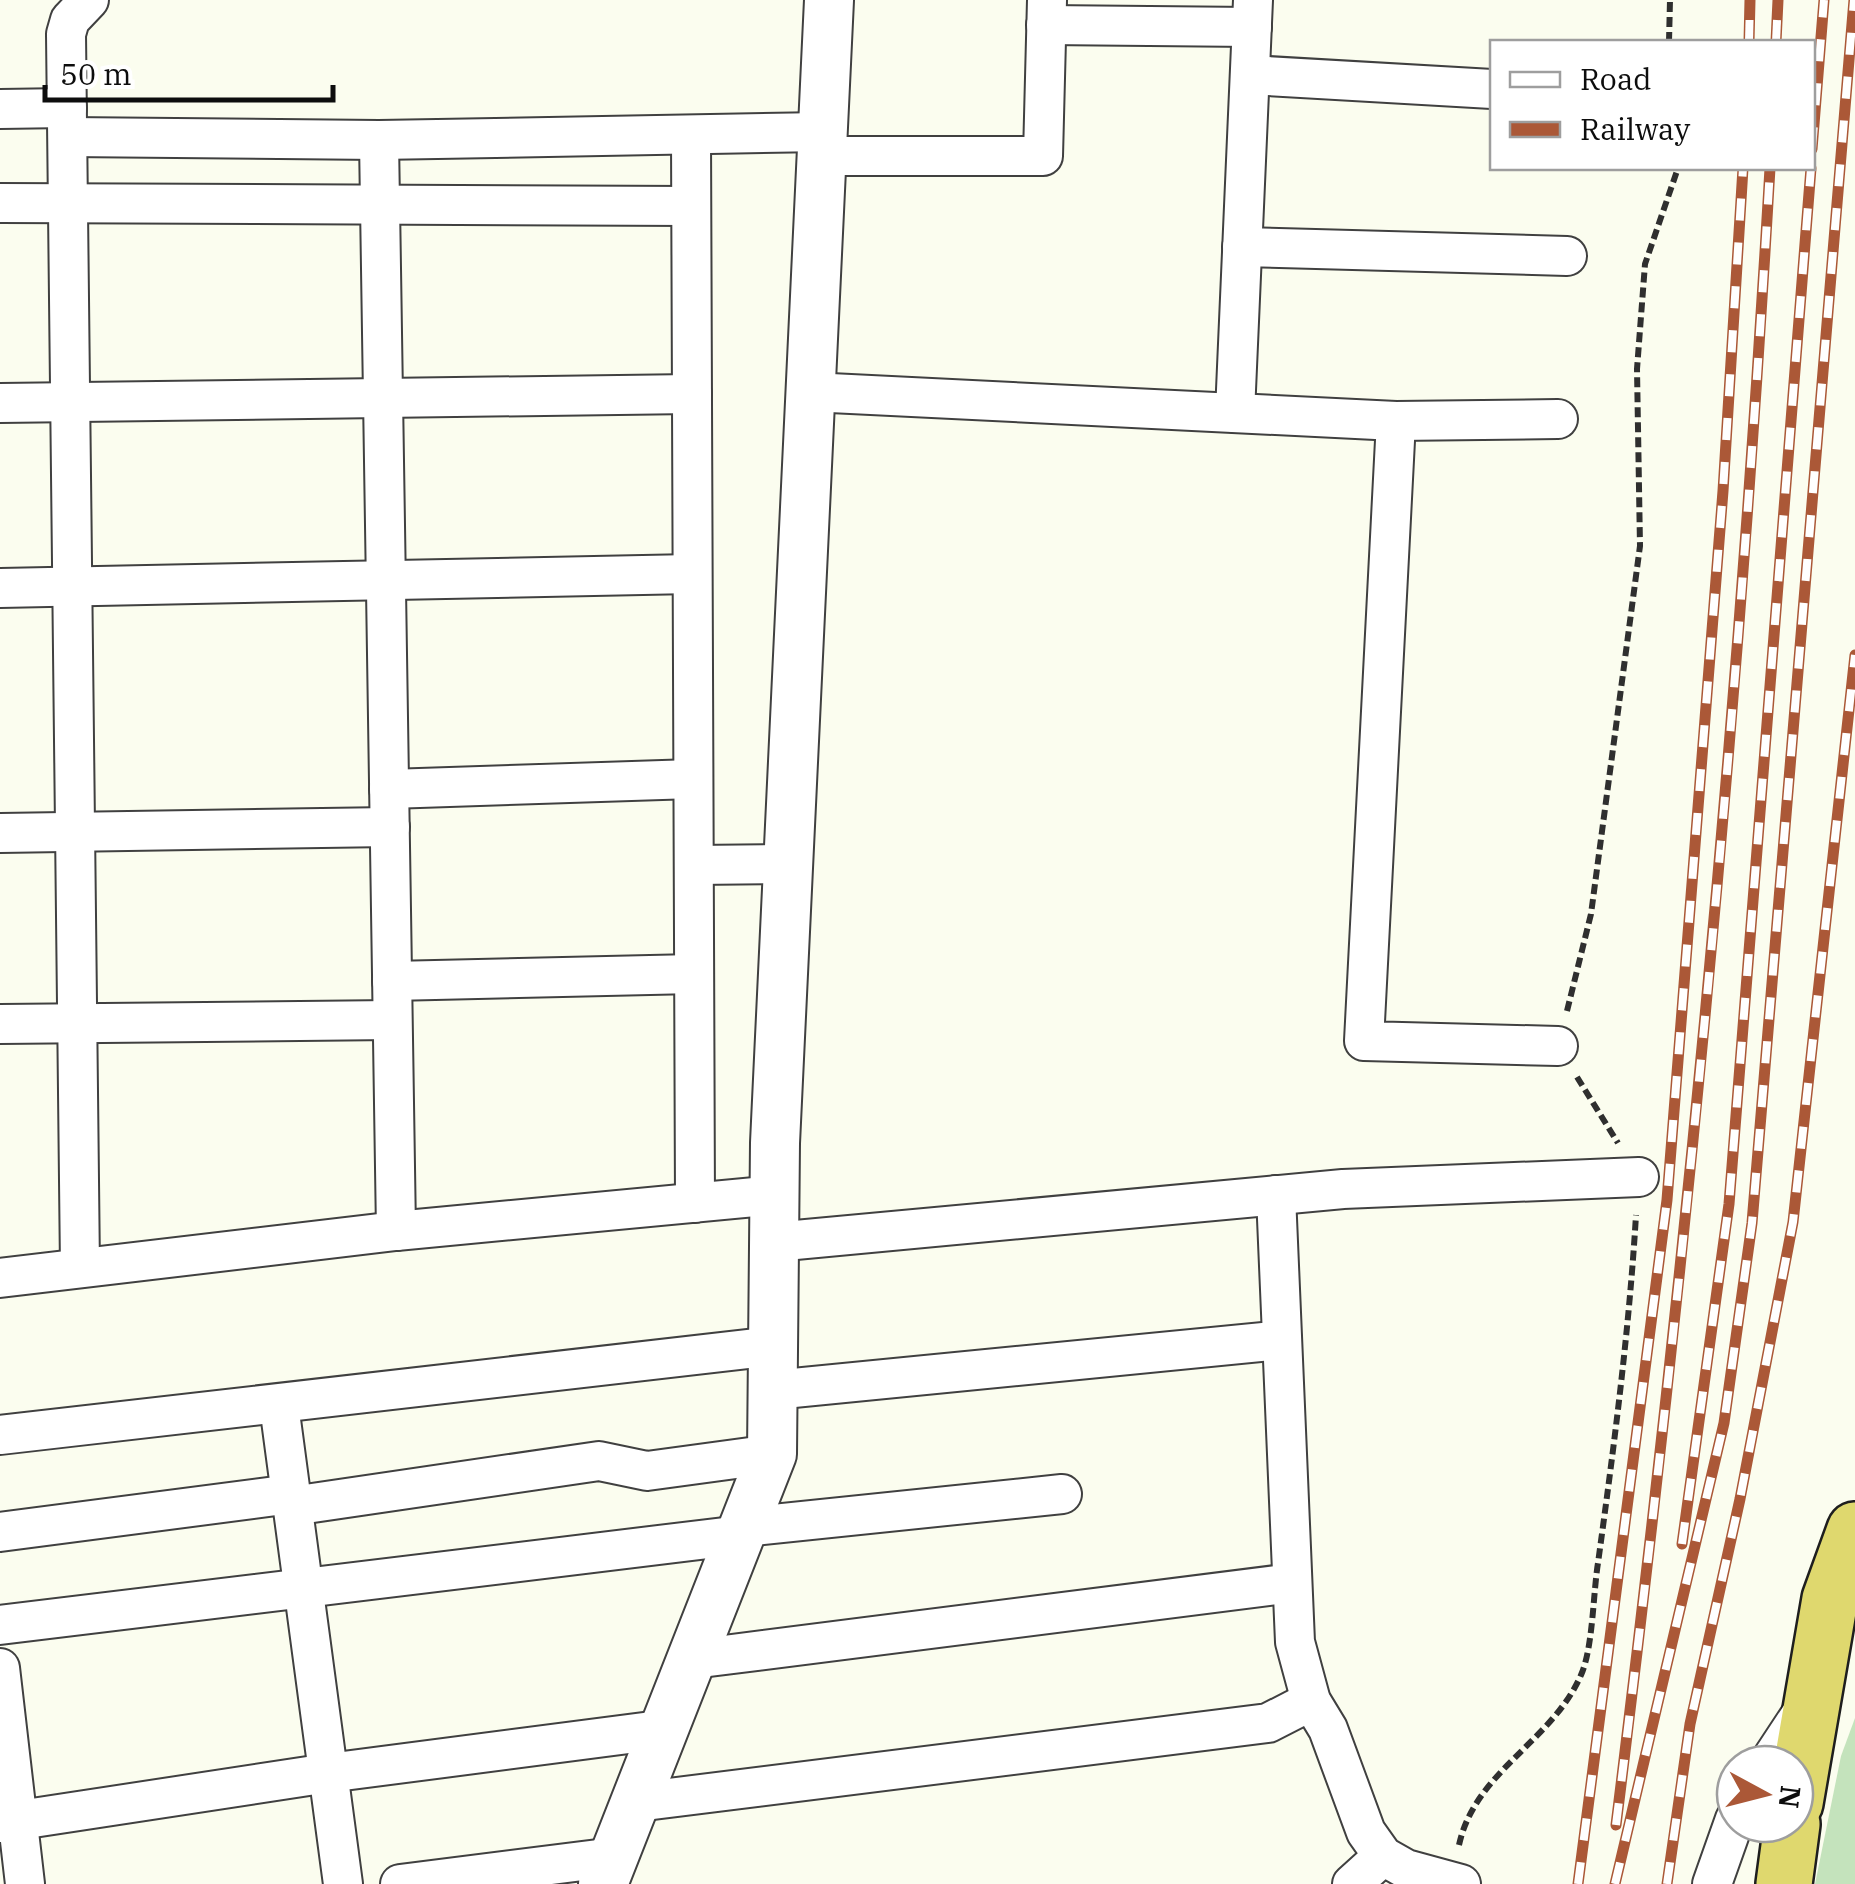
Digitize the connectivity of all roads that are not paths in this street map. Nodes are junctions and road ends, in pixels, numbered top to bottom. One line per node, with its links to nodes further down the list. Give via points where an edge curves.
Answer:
1 (88, 0): 8 (street, via 66,34)
2 (829, 0): 11 (street)
3 (1046, 12): 4 (street); 11 (street, via 1042,156)
4 (1253, 13): 5 (street)
5 (1250, 75): 6 (street); 16 (street)
6 (1490, 89)
7 (0, 109): 8 (street)
8 (68, 122): 10 (street); 13 (street)
9 (691, 135): 10 (street); 11 (street); 15 (street)
10 (379, 140): 14 (street)
11 (822, 144): 18 (street)
12 (0, 203): 13 (street)
13 (69, 203): 14 (street); 21 (street)
14 (380, 204): 15 (street); 20 (street)
15 (691, 206): 19 (street)
16 (1242, 247): 17 (street); 23 (street)
17 (1567, 256)
18 (810, 392): 23 (street); 34 (street)
19 (692, 394): 20 (street); 26 (street)
20 (383, 398): 21 (street); 27 (street)
21 (71, 402): 22 (street); 28 (street)
22 (0, 403)
23 (1235, 414): 25 (street)
24 (1558, 419): 25 (street)
25 (1396, 422): 41 (street, via 1364,1041)
26 (692, 574): 27 (street); 30 (street)
27 (386, 581): 28 (street); 31 (street)
28 (72, 587): 29 (street); 32 (street)
29 (0, 588)
30 (694, 779): 31 (street); 35 (street)
31 (390, 808): 32 (street); 37 (street)
32 (75, 832): 33 (street); 40 (street)
33 (0, 833)
34 (788, 864): 35 (street); 45 (street)
35 (694, 865): 36 (street)
36 (694, 974): 37 (street); 44 (street)
37 (392, 981): 38 (street)
38 (392, 1020): 40 (street); 46 (street)
39 (0, 1024): 40 (street)
40 (78, 1024): 47 (street)
41 (1558, 1046)
42 (1639, 1177): 43 (street)
43 (1276, 1195): 45 (street); 49 (street)
44 (695, 1203): 45 (street); 46 (street)
45 (774, 1218): 50 (street)
46 (396, 1231): 47 (street)
47 (80, 1268): 48 (street)
48 (0, 1278)
49 (1282, 1340): 50 (street); 59 (street)
50 (773, 1368): 51 (street); 53 (street)
51 (279, 1405): 52 (street); 55 (street)
52 (0, 1434)
53 (772, 1454): 55 (street, via 647,1471 599,1461); 57 (street)
54 (1062, 1494): 57 (street)
55 (292, 1500): 58 (street); 60 (street)
56 (1855, 1530): 61 (highway)
57 (742, 1531): 60 (street); 63 (street)
58 (0, 1532)
59 (1292, 1583): 63 (street); 65 (street, via 1295,1642)
60 (303, 1588): 62 (street); 70 (street)
61 (1842, 1600): 66 (highway)
62 (0, 1625)
63 (693, 1659): 67 (street)
64 (0, 1668): 72 (street)
65 (1311, 1700): 71 (street, via 1268,1723); 75 (street, via 1366,1832)
66 (1809, 1702): 68 (street); 69 (highway)
67 (667, 1729): 70 (street); 71 (street)
68 (1781, 1744)
69 (1803, 1744)
70 (328, 1773): 72 (street); 79 (street)
71 (636, 1802): 76 (street)
72 (8, 1822): 78 (street)
73 (1726, 1844): 82 (street)
74 (1789, 1844): 83 (highway)
75 (1383, 1856): 77 (street); 81 (street)
76 (608, 1871): 80 (street)
77 (1456, 1882)
78 (25, 1884)
79 (343, 1884)
80 (400, 1884)
81 (1352, 1884)
82 (1712, 1884)
83 (1784, 1884)

